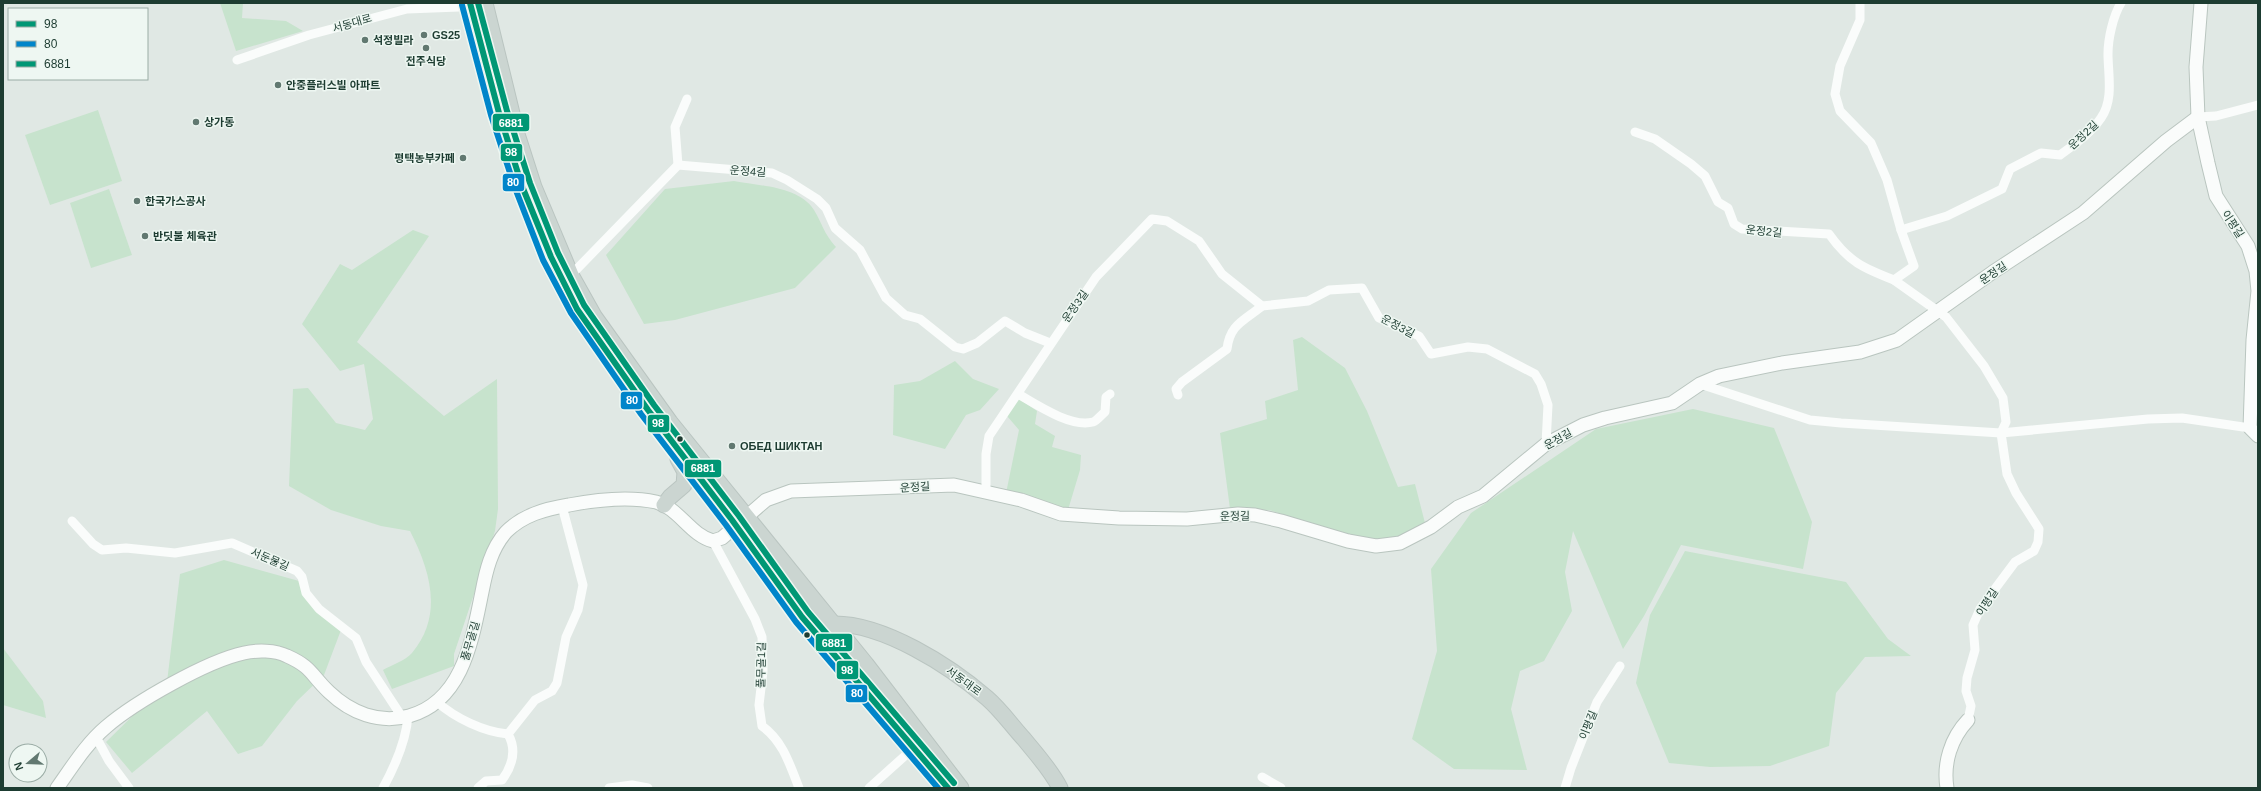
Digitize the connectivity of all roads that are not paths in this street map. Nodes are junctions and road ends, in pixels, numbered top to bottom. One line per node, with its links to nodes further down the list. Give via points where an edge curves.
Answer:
1 (475, 3): 5 (street, 서동대로, via 459,7 407,8 309,35); 12 (main road, via 534,187); 24 (main road, via 480,43 520,180 535,222 568,293 593,333)
2 (1860, 3): 11 (street, via 1860,20 1840,66 1835,94 1840,111 1871,143 1887,180)
3 (2121, 3): 11 (street, 운정2길, via 2111,32 2108,53 2110,74 2107,106 2102,117 2085,136 2060,155 2042,153 2010,169 2002,189 1947,216)
4 (2201, 3): 8 (street, via 2196,66)
5 (237, 60)
6 (687, 99): 10 (street, via 675,127)
7 (2258, 105): 8 (street, via 2216,116)
8 (2198, 117): 15 (street, 운정길, via 2166,140 2083,214 1993,272); 21 (street, 이평길, via 2216,196 2248,246 2256,271 2258,291 2253,340)
9 (1635, 132): 13 (street, 운정2길, via 1655,139 1692,164 1705,176 1718,202 1728,208 1734,224 1742,229 1829,234 1847,257 1869,270)
10 (678, 165): 12 (street); 16 (street, 운정4길, via 772,173 818,199 826,208 835,228 860,250 886,298 905,315 920,320 954,347 963,349 977,343 1005,321)
11 (1901, 230): 13 (street, via 1914,266)
12 (571, 275): 29 (main road, via 594,316)
13 (1894, 280): 15 (street, 운정2길)
14 (1262, 306): 16 (street, 운정3길, via 1222,274 1199,241 1167,221 1152,220 1096,277); 20 (street, via 1233,328 1227,349 1182,382 1176,389); 23 (street, 운정3길, via 1308,301 1329,290 1362,288 1379,318 1419,336 1431,354 1468,347 1487,348 1535,374 1542,384 1548,405)
15 (1940, 311): 17 (street, 운정길, via 1897,340 1866,350 1782,363 1719,376); 22 (street, 이평길, via 1984,366 2003,398 2006,422)
16 (1050, 343): 18 (street, 운정3길)
17 (1700, 384): 22 (street, via 1810,420); 23 (street, 운정길, via 1672,403 1583,425)
18 (1018, 394): 19 (street, via 1056,415 1083,423 1094,422 1105,412 1106,397); 25 (street, 운정3길, via 989,436 986,454)
19 (1110, 394)
20 (1178, 395)
21 (2254, 432): 22 (street, 이평길, via 2182,418)
22 (2001, 433): 35 (street, 이평길, via 2007,474 2016,494 2036,522 2039,529 2038,542 2034,551 2015,562 1980,609 1973,625 1975,650 1966,690 1971,706)
23 (1546, 444): 25 (street, 운정길, via 1484,496 1458,507 1431,527 1400,543 1376,546 1255,516 1238,514 1179,519 1061,514)
24 (677, 450): 26 (main road, via 685,472 684,485); 29 (main road)
25 (986, 492): 29 (street, 운정길, via 954,485 791,491 766,500)
26 (664, 505): 27 (street, 풀무골길, via 645,500 627,500); 30 (street, 풀무골길, via 701,535)
27 (562, 506): 33 (street, 풀무골길, via 531,514 510,529 495,547 486,570 473,635 459,675); 36 (street, via 583,585 578,610 566,637 557,683 552,691 535,700)
28 (72, 521): 34 (street, 서둔물길, via 102,550 126,548 175,553 232,543 297,571 302,577 306,593 319,609 356,638 366,662)
29 (742, 522): 30 (street, via 722,538); 31 (main road); 38 (main road, via 803,617)
30 (713, 541): 46 (street, 풀무골1길, via 755,618 762,637 763,671 759,705 762,726 780,743)
31 (833, 624): 38 (main road); 50 (main road, 서동대로, via 866,628 902,642 952,672 988,699 1044,762)
32 (1620, 666): 52 (street, 이평길, via 1597,702 1570,768)
33 (437, 702): 34 (street, 풀무골길, via 429,708); 36 (street, via 445,709 493,733)
34 (405, 717): 37 (street, via 389,720 363,714 346,706 329,692 308,667 284,654 262,651 243,653 207,666 142,701 105,727); 42 (street, via 407,728 395,766)
35 (1968, 720): 53 (street, 이평길, via 1958,730 1946,759)
36 (508, 734): 43 (street, via 514,752 509,771 502,780 486,781)
37 (96, 737): 40 (street, via 82,752); 41 (street)
38 (920, 742): 47 (street); 48 (main road); 49 (main road)
39 (1262, 777): 51 (street)
40 (57, 788)
41 (129, 788)
42 (383, 788)
43 (478, 788)
44 (609, 788): 45 (street, via 632,785)
45 (648, 788)
46 (799, 788)
47 (869, 788)
48 (948, 788)
49 (961, 788)
50 (1060, 788)
51 (1281, 788)
52 (1565, 788)
53 (1947, 788)

